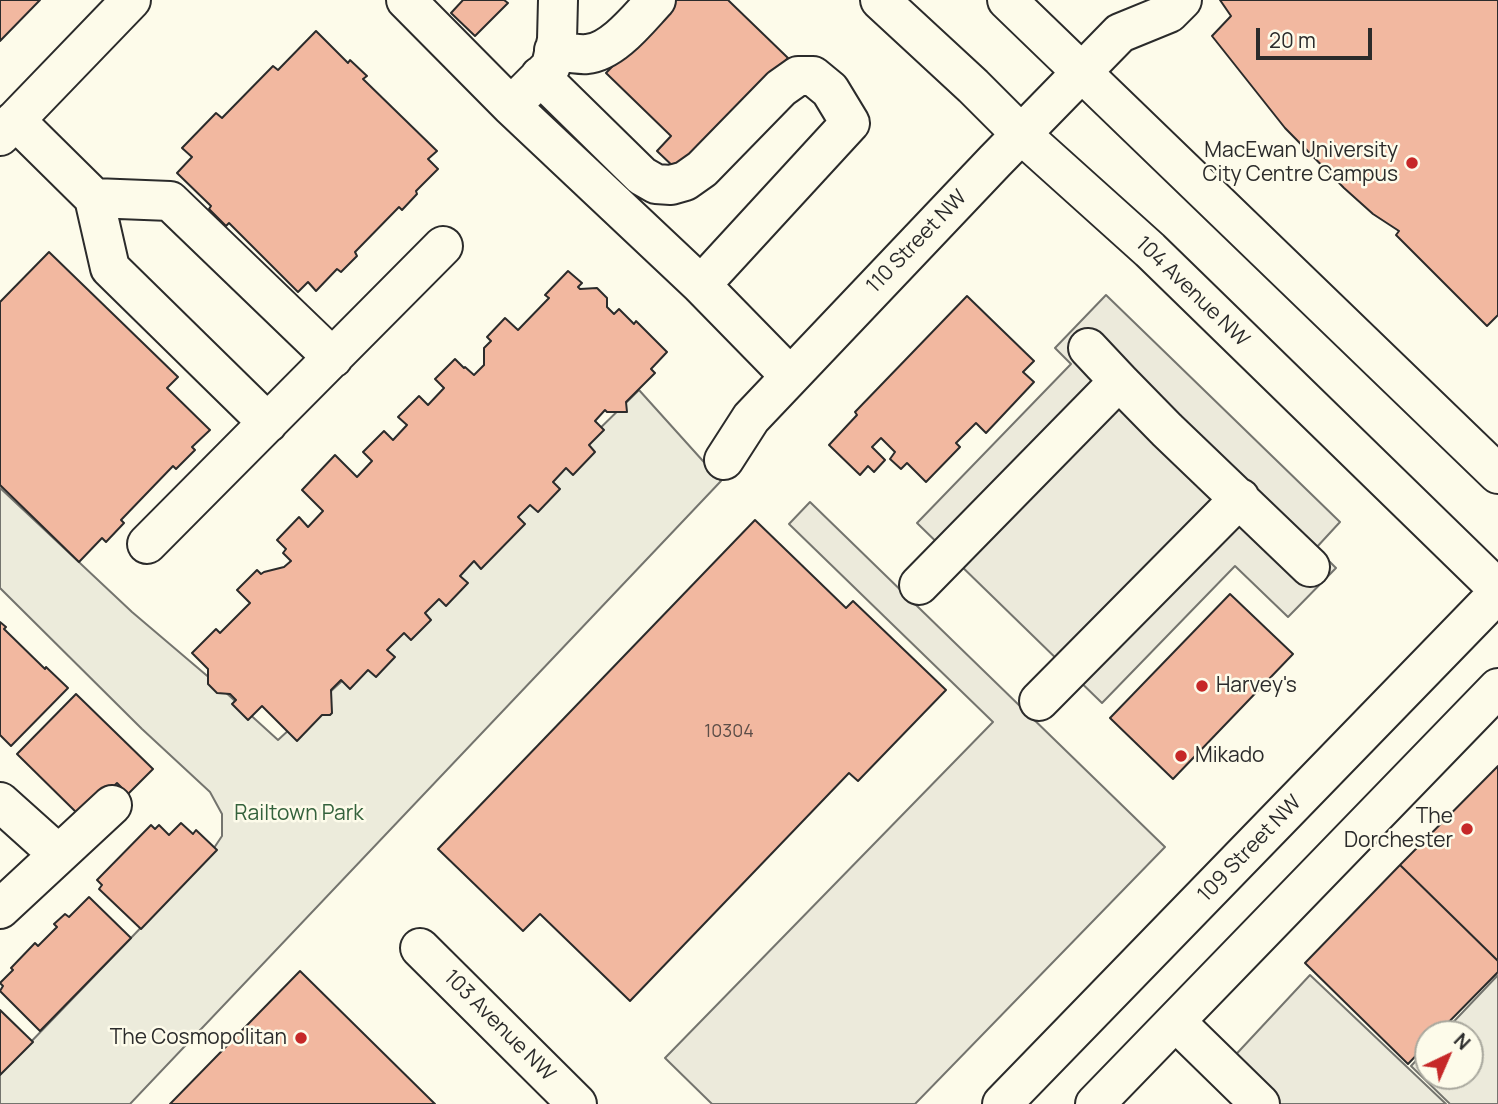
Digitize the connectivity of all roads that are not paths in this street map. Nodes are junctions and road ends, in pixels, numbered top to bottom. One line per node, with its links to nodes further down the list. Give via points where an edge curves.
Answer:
1 (131, 0): 12 (main road)
2 (406, 0): 11 (main road)
3 (558, 0): 9 (main road, via 557,40)
4 (656, 0): 9 (main road, via 606,49)
5 (880, 0): 13 (main road, 104 Avenue NW)
6 (1007, 0): 10 (main road)
7 (1182, 0): 8 (main road, 110 Street NW, via 1169,13)
8 (1124, 16): 10 (main road, 110 Street NW)
9 (547, 63): 11 (main road); 16 (main road, via 642,176 656,184 685,181 702,169 798,76 813,76 830,90 850,123)
10 (1081, 72): 13 (main road, 110 Street NW); 23 (main road)
11 (511, 106): 16 (main road)
12 (8, 128): 14 (main road)
13 (1021, 134): 19 (main road, 110 Street NW); 28 (main road, 104 Avenue NW, via 1150,250)
14 (94, 198): 18 (main road, via 170,201); 21 (main road, via 110,268)
15 (443, 246): 18 (main road)
16 (701, 285): 19 (main road)
17 (1088, 348): 20 (main road)
18 (333, 358): 21 (main road)
19 (790, 376): 22 (main road, 110 Street NW, via 751,418)
20 (1119, 381): 24 (main road); 27 (main road)
21 (268, 423): 25 (main road)
22 (724, 460)
23 (1498, 474)
24 (1240, 498): 26 (main road); 30 (main road)
25 (147, 544)
26 (1310, 567)
27 (919, 585)
28 (1498, 591): 38 (main road, 109 Street NW)
29 (1498, 688): 36 (main road)
30 (1039, 701)
31 (0, 802): 33 (main road)
32 (112, 805): 33 (main road)
33 (58, 854): 34 (main road)
34 (0, 909)
35 (420, 948): 37 (main road, 103 Avenue NW)
36 (1176, 1022): 39 (main road); 40 (main road)
37 (568, 1101)
38 (1002, 1104)
39 (1096, 1104)
40 (1260, 1104)

